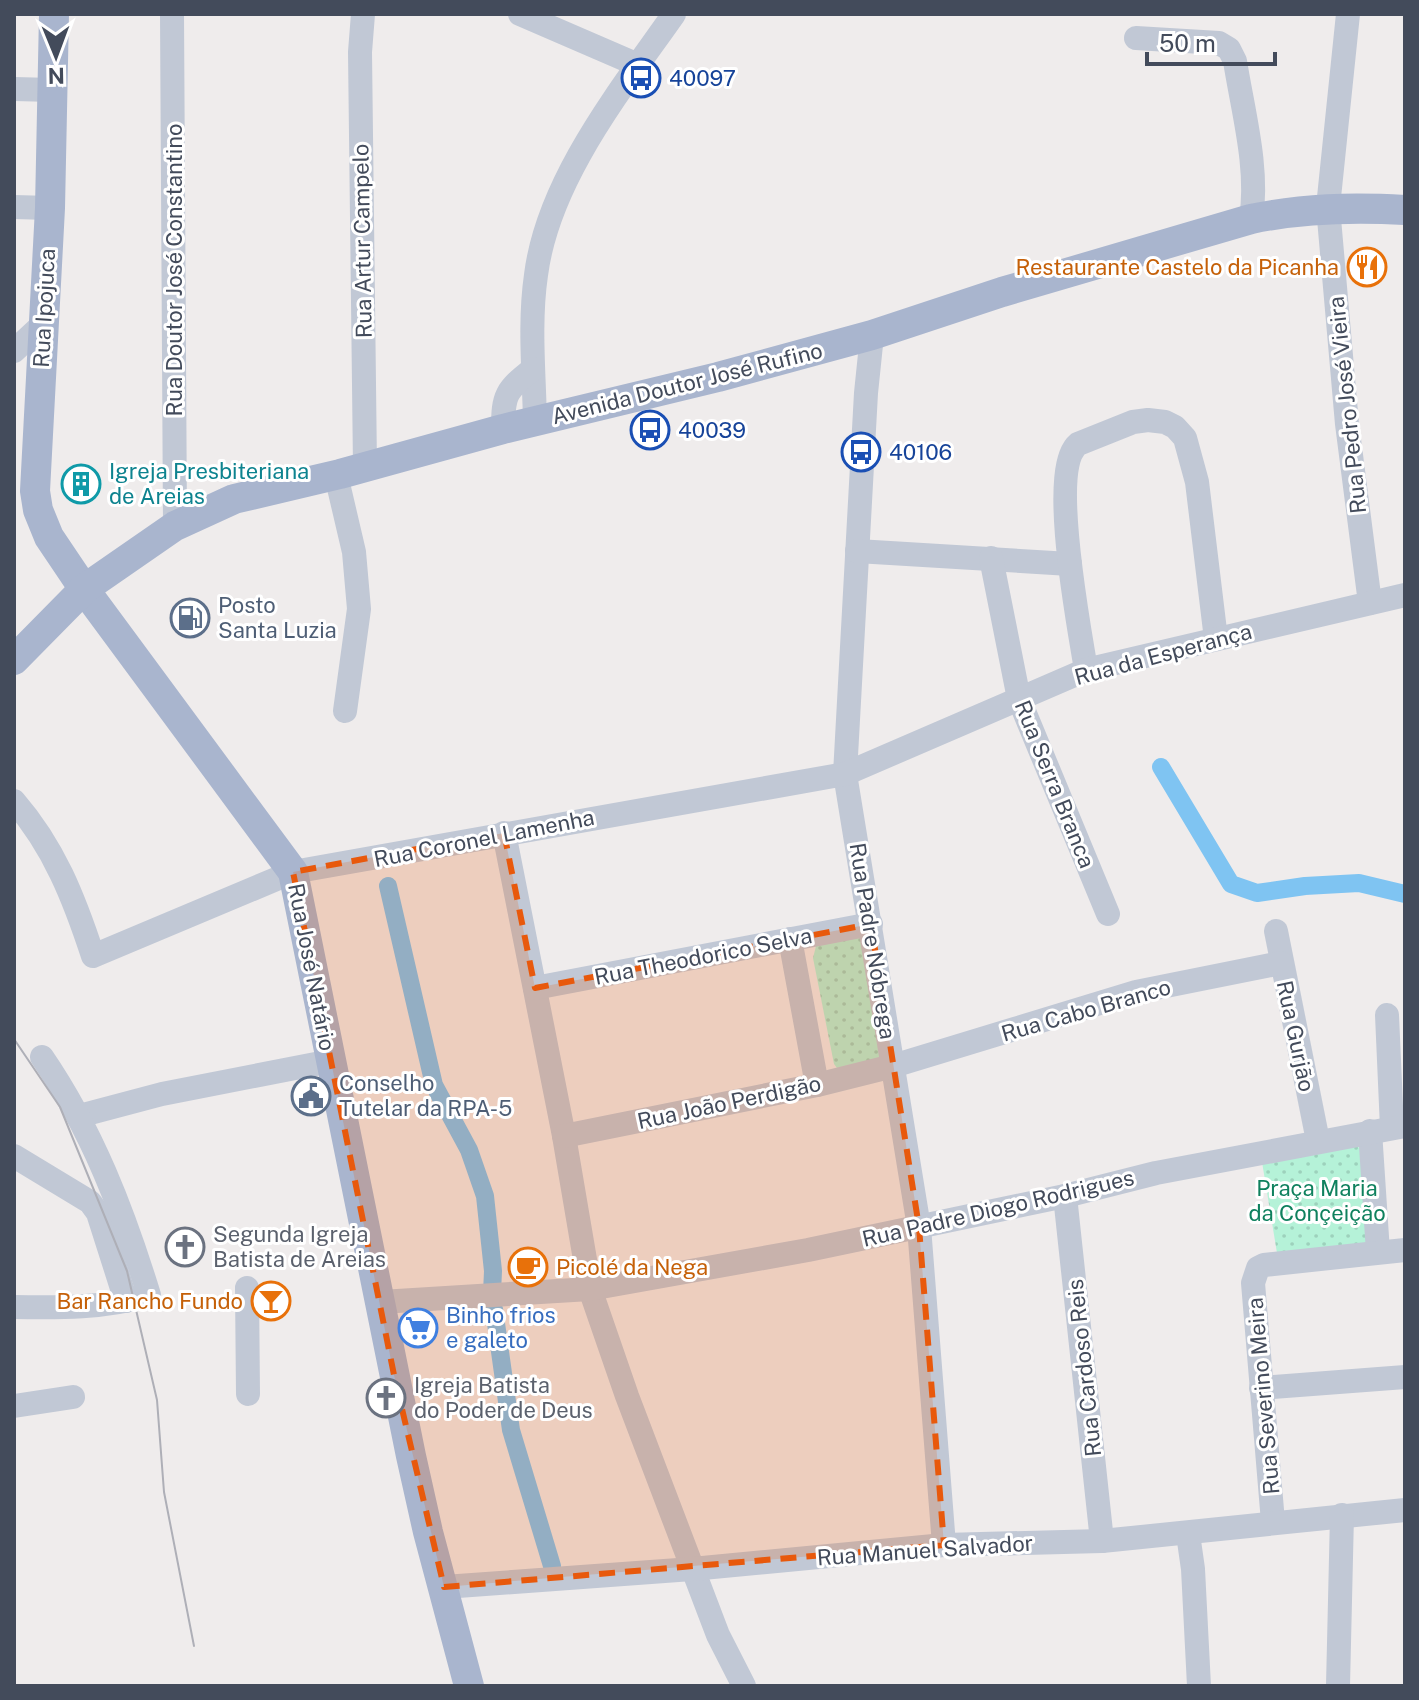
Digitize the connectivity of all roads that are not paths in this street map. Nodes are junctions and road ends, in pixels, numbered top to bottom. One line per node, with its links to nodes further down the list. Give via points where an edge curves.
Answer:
1 (54, 14): 10 (main road, Rua Ipojuca)
2 (172, 14): 23 (street, Rua Doutor José Constantino)
3 (363, 14): 22 (street, Rua Artur Campelo)
4 (520, 14): 8 (street)
5 (674, 14): 8 (street)
6 (1348, 14): 12 (street, Rua Pedro José Vieira)
7 (1136, 38): 15 (street, via 1219,43 1229,49 1249,150)
8 (638, 65): 19 (street, via 576,161 548,225 536,275)
9 (14, 89): 10 (street)
10 (53, 90): 13 (main road, Rua Ipojuca)
11 (14, 207): 13 (street)
12 (1328, 207): 14 (main road, Avenida Doutor José Rufino); 15 (main road, Avenida Doutor José Rufino); 29 (street, Rua Pedro José Vieira)
13 (50, 208): 16 (main road, Rua Ipojuca)
14 (1405, 210)
15 (1251, 219): 17 (main road, Avenida Doutor José Rufino)
16 (42, 325): 18 (street); 27 (main road, Rua Ipojuca, via 38,510 49,537)
17 (872, 335): 20 (main road, Avenida Doutor José Rufino); 24 (street, Rua Padre Nóbrega)
18 (14, 351)
19 (533, 369): 20 (street); 21 (street, via 508,390)
20 (535, 421): 21 (main road, Avenida Doutor José Rufino)
21 (503, 429): 22 (main road, Avenida Doutor José Rufino)
22 (350, 471): 23 (main road, Avenida Doutor José Rufino, via 234,499); 34 (street, Rua Artur Campelo, via 359,609)
23 (175, 526): 27 (main road, Avenida Doutor José Rufino)
24 (857, 551): 25 (street); 36 (street, Rua Padre Nóbrega)
25 (991, 558): 26 (street); 33 (street, Rua Serra Branca)
26 (1070, 564): 30 (street, via 1065,474 1072,449 1133,422 1175,427 1189,448 1197,482); 32 (street)
27 (84, 589): 31 (main road, Avenida Doutor José Rufino); 39 (main road, Rua José Natário)
28 (1405, 595): 29 (street, Rua da Esperança)
29 (1370, 603): 30 (street, Rua da Esperança)
30 (1216, 639): 32 (street, Rua da Esperança)
31 (14, 660)
32 (1086, 670): 33 (street, Rua da Esperança)
33 (1019, 699): 35 (street, Rua da Esperança); 40 (street, Rua Serra Branca)
34 (345, 711)
35 (886, 757): 36 (street, Rua Coronel Lamenha)
36 (845, 774): 38 (street, Rua Coronel Lamenha); 41 (street, Rua Padre Nóbrega)
37 (14, 801): 39 (street, Rua Coronel Lamenha, via 50,849 93,956)
38 (504, 833): 39 (street, Rua Coronel Lamenha); 45 (street)
39 (293, 872): 48 (main road, Rua José Natário)
40 (1108, 914)
41 (871, 924): 43 (street, Rua Theodorico Selva); 49 (street, Rua Padre Nóbrega)
42 (1276, 931): 44 (street, Rua Gurjão)
43 (790, 939): 45 (street, Rua Theodorico Selva); 50 (street)
44 (1281, 963): 49 (street, Rua Cabo Branco, via 1136,992); 54 (street, Rua Gurjão)
45 (535, 988): 53 (street)
46 (1387, 1015): 52 (street)
47 (42, 1057): 51 (street)
48 (331, 1061): 51 (street); 63 (main road, Rua José Natário)
49 (893, 1066): 50 (street, Rua João Perdigão); 57 (street, Rua Padre Nóbrega)
50 (817, 1085): 53 (street, Rua João Perdigão)
51 (79, 1116): 62 (street, via 129,1230)
52 (1389, 1128): 54 (street, Rua Padre Diogo Rodrigues); 59 (street)
53 (564, 1136): 61 (street)
54 (1318, 1141): 56 (street, Rua Padre Diogo Rodrigues)
55 (14, 1156): 62 (street, via 90,1202)
56 (1065, 1196): 57 (street, Rua Padre Diogo Rodrigues); 74 (street, Rua Cardoso Reis)
57 (919, 1227): 61 (street, Rua Padre Diogo Rodrigues); 75 (street, Rua Padre Nóbrega)
58 (1405, 1250): 59 (street)
59 (1378, 1252): 66 (street, Rua Severino Meira, via 1264,1265 1256,1271)
60 (247, 1288): 67 (street)
61 (590, 1289): 63 (street, Rua Padre Diogo Rodrigues); 76 (street)
62 (138, 1298): 64 (street, via 52,1308)
63 (381, 1302): 77 (main road, Rua José Natário)
64 (15, 1306)
65 (1405, 1377): 66 (street)
66 (1261, 1388): 72 (street, Rua Severino Meira)
67 (248, 1394)
68 (73, 1397): 69 (street)
69 (14, 1406)
70 (1405, 1510): 71 (street, Rua Manuel Salvador)
71 (1342, 1515): 72 (street, Rua Manuel Salvador); 81 (street)
72 (1273, 1522): 73 (street, Rua Manuel Salvador)
73 (1188, 1534): 74 (street, Rua Manuel Salvador); 80 (street)
74 (1102, 1541): 75 (street, Rua Manuel Salvador)
75 (944, 1545): 76 (street, Rua Manuel Salvador)
76 (692, 1569): 77 (street, Rua Manuel Salvador); 79 (street)
77 (444, 1587): 78 (main road, Rua José Natário)
78 (469, 1686)
79 (744, 1686)
80 (1199, 1686)
81 (1338, 1686)

